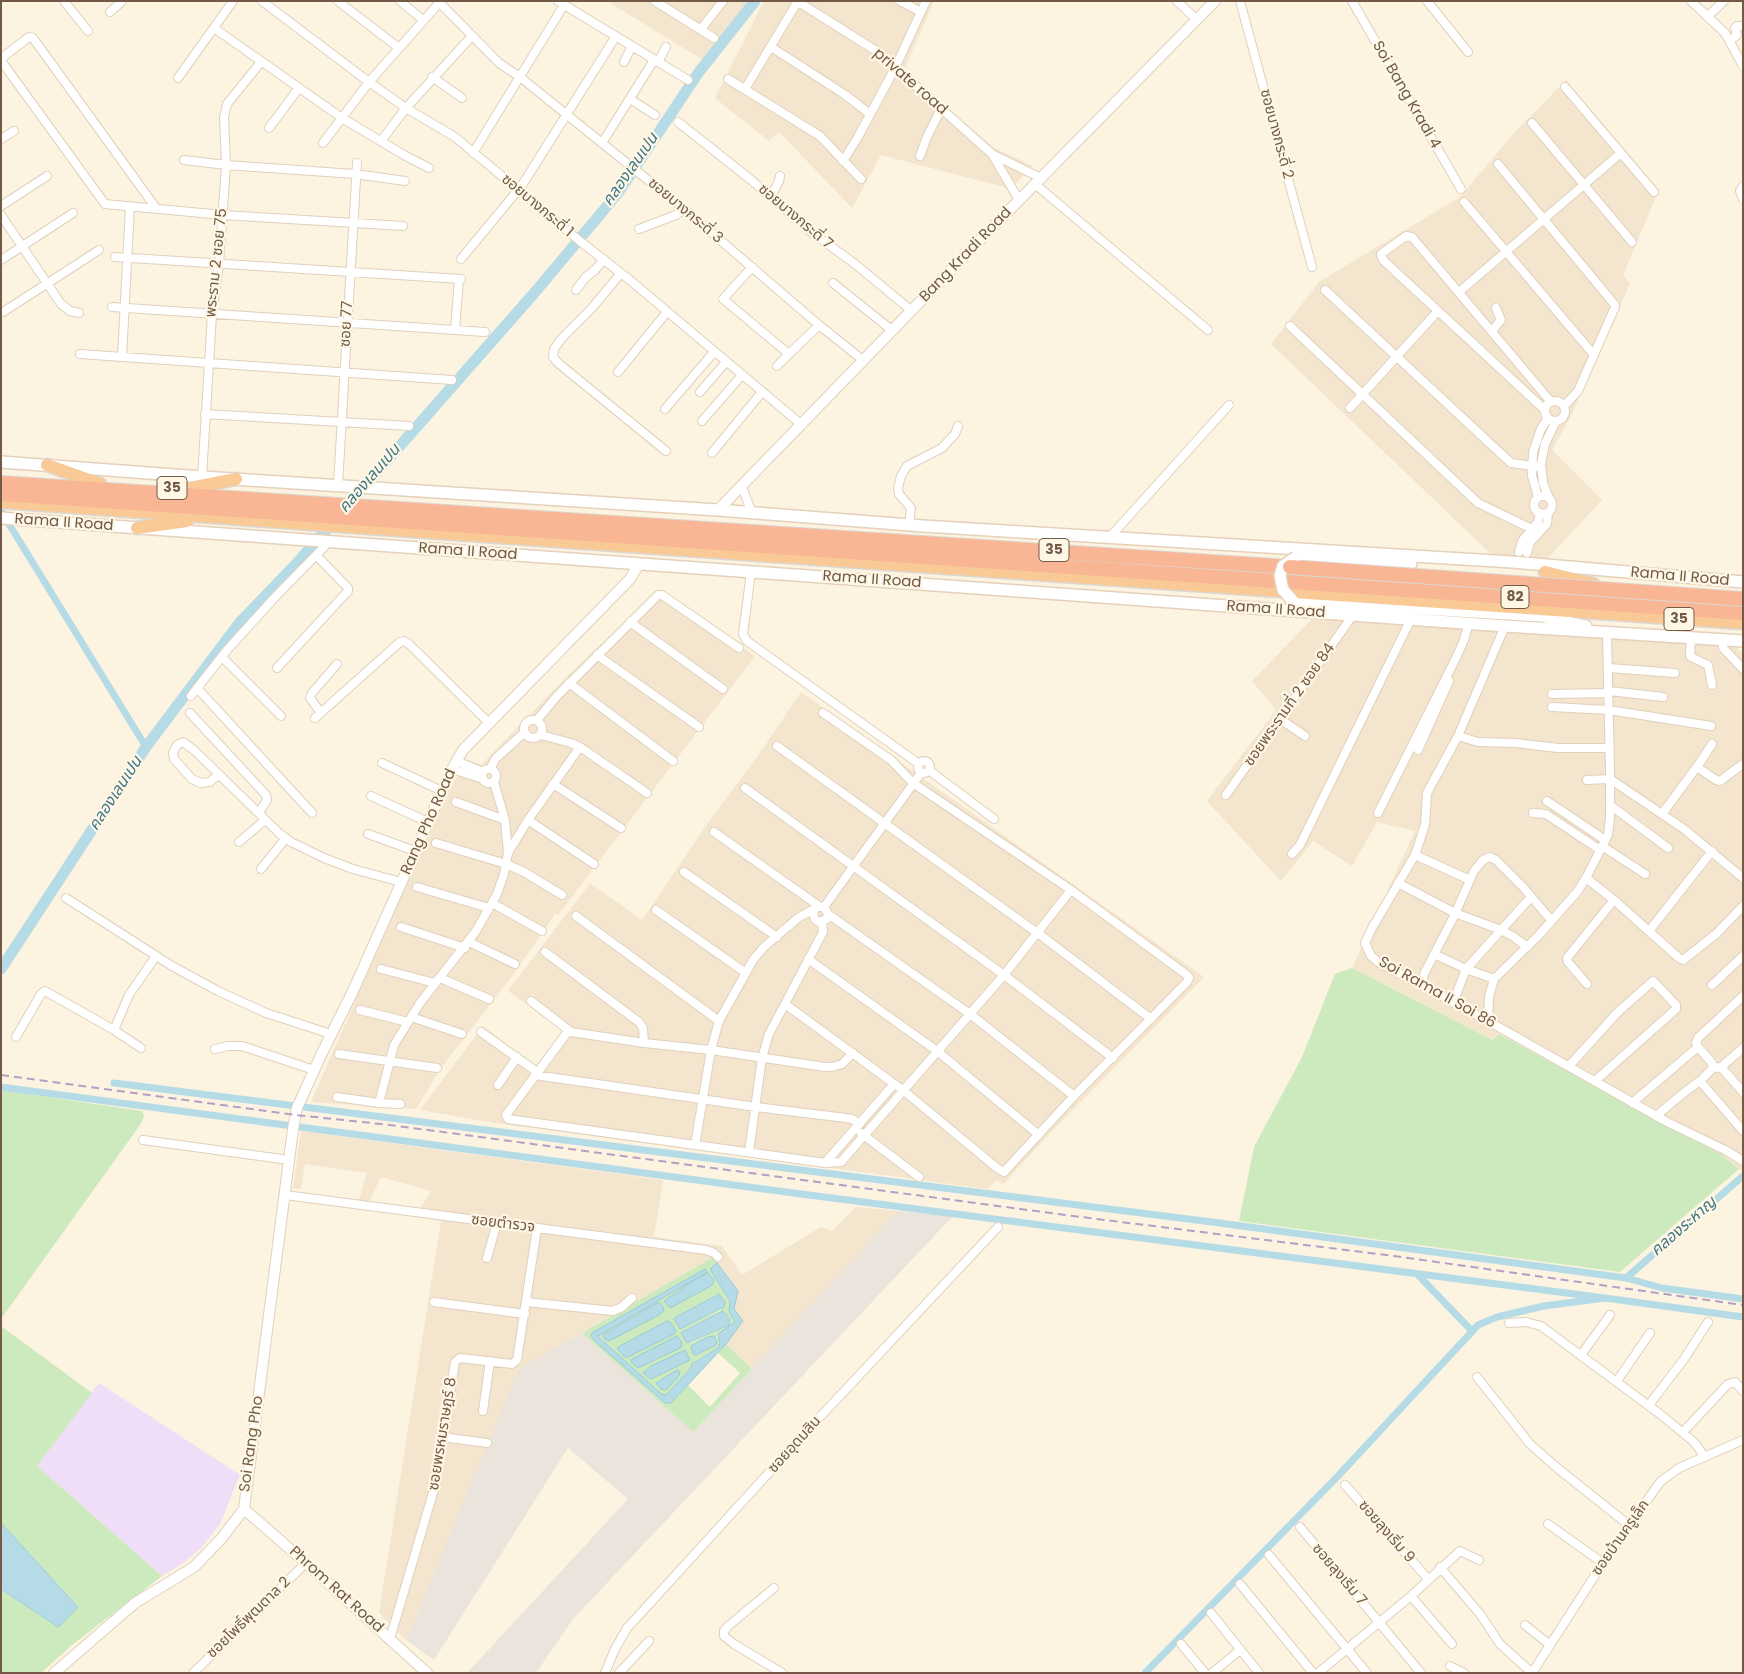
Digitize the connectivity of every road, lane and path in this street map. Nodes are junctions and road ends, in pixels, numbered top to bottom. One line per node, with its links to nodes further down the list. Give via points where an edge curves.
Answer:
1 (64, 1): 28 (street)
2 (122, 1): 21 (street)
3 (233, 1): 26 (street)
4 (262, 1): 50 (street, ซอยบางกระดี่ 1)
5 (338, 1): 37 (street)
6 (400, 1): 24 (street)
7 (655, 1): 27 (street)
8 (723, 1): 27 (street)
9 (798, 1): 36 (street); 44 (street, private road, via 878,52)
10 (900, 1): 22 (street)
11 (926, 1): 22 (street)
12 (1177, 1): 25 (street)
13 (1215, 1): 25 (street, Bang Kradi Road)
14 (1240, 1): 119 (street, ซอยบางกระดี่ 2)
15 (1352, 1): 90 (street, Soi Bang Kradi 4)
16 (1426, 1): 38 (street)
17 (1691, 1): 23 (street)
18 (1724, 1): 23 (street)
19 (439, 2): 24 (street); 30 (street, ซอยบางกระดี่ 3)
20 (561, 3): 31 (street); 46 (street)
21 (110, 12)
22 (921, 12): 44 (street)
23 (1708, 16): 33 (street)
24 (424, 20): 37 (street)
25 (1197, 20): 87 (street, Bang Kradi Road)
26 (214, 28): 41 (street); 47 (street)
27 (701, 30): 32 (street)
28 (88, 31)
29 (1737, 34): 33 (street)
30 (472, 36): 45 (street); 46 (street, ซอยบางกระดี่ 3, via 499,63)
31 (616, 36): 34 (street); 59 (street)
32 (714, 38)
33 (1730, 41): 39 (street)
34 (632, 46): 40 (street); 42 (street)
35 (666, 47): 40 (street)
36 (771, 47): 53 (street); 58 (street)
37 (399, 48): 50 (street)
38 (1468, 52)
39 (1740, 54): 43 (street)
40 (656, 61): 49 (street); 55 (street)
41 (261, 62): 52 (street); 78 (street, พระราม 2 ซอย 75, via 227,104 224,117)
42 (624, 62)
43 (1743, 66)
44 (895, 68): 57 (street, private road); 58 (street)
45 (432, 77): 54 (street); 56 (street)
46 (520, 77): 59 (street, ซอยบางกระดี่ 3); 70 (street)
47 (178, 78)
48 (728, 79): 53 (street)
49 (688, 80)
50 (369, 82): 56 (street, ซอยบางกระดี่ 1); 61 (street)
51 (1565, 87): 71 (street)
52 (299, 88): 61 (street); 64 (street)
53 (745, 89): 75 (street, via 820,136)
54 (462, 98)
55 (630, 99): 60 (street); 69 (street)
56 (406, 108): 67 (street); 70 (street, ซอยบางกระดี่ 1, via 455,137)
57 (942, 109): 72 (street, private road); 73 (street)
58 (870, 114): 75 (street)
59 (567, 115): 69 (street, ซอยบางกระดี่ 3); 91 (street)
60 (655, 115)
61 (342, 118): 67 (street); 68 (street)
62 (678, 122): 93 (street, ซอยบางกระดี่ 7)
63 (1532, 123): 88 (street)
64 (269, 128)
65 (14, 131): 66 (street)
66 (1, 139)
67 (381, 141): 79 (street)
68 (323, 143)
69 (602, 143): 100 (street, ซอยบางกระดี่ 3)
70 (473, 153): 91 (street, ซอยบางกระดี่ 1)
71 (1621, 153): 88 (street); 92 (street)
72 (992, 154): 80 (street); 85 (street)
73 (920, 156)
74 (184, 160): 78 (street)
75 (843, 161): 84 (street)
76 (357, 163): 81 (street, ซอย 77)
77 (1498, 164): 104 (street)
78 (226, 165): 81 (street); 103 (street, พระราม 2 ซอย 75)
79 (429, 168)
80 (1020, 168): 85 (street); 87 (street)
81 (355, 174): 86 (street); 105 (street, ซอย 77)
82 (47, 176): 97 (street)
83 (780, 176): 93 (street)
84 (861, 179)
85 (1008, 180): 95 (street)
86 (405, 181)
87 (1038, 181): 95 (street, Bang Kradi Road); 140 (street)
88 (1584, 185): 104 (street); 108 (street)
89 (1743, 186): 94 (street, via 1740,196)
90 (1460, 189)
91 (518, 190): 114 (street); 115 (street, ซอยบางกระดี่ 1)
92 (1654, 192)
93 (771, 197): 130 (street, ซอยบางกระดี่ 7)
94 (1743, 199)
95 (1019, 200): 130 (street, Bang Kradi Road)
96 (1464, 202): 111 (street)
97 (1, 206)
98 (130, 206): 99 (street); 99 (street, via 102,202 2,62 3,57 29,37 33,38); 113 (street)
99 (156, 208): 103 (street)
100 (684, 209): 107 (street); 118 (street, ซอยบางกระดี่ 3)
101 (73, 213): 109 (street)
102 (1, 215): 109 (street)
103 (223, 215): 105 (street); 117 (street, พระราม 2 ซอย 75)
104 (1545, 218): 111 (street); 147 (street, via 1615,305)
105 (353, 222): 106 (street); 120 (street, ซอย 77)
106 (403, 226)
107 (639, 229)
108 (1632, 242)
109 (22, 246): 116 (street); 123 (street)
110 (99, 250): 123 (street)
111 (1506, 252): 126 (street); 147 (street)
112 (115, 257): 113 (street)
113 (128, 258): 117 (street); 128 (street)
114 (461, 259)
115 (604, 259): 121 (street, ซอยบางกระดี่ 1); 124 (street)
116 (1, 260)
117 (219, 264): 120 (street); 135 (street, พระราม 2 ซอย 75)
118 (752, 267): 137 (street, ซอยบางกระดี่ 3); 146 (street, via 721,297)
119 (1312, 267)
120 (350, 272): 136 (street, ซอย 77); 139 (street, via 460,279)
121 (621, 273): 133 (street, ซอยบางกระดี่ 1); 175 (street, via 562,338 554,348 553,357)
122 (833, 283): 141 (street)
123 (47, 284): 132 (street); 134 (street, via 61,304)
124 (576, 290)
125 (1325, 290): 148 (street)
126 (1459, 292): 131 (street, via 1412,238 1406,236 1384,251 1380,257 1382,260); 142 (street)
127 (112, 307): 128 (street)
128 (125, 308): 135 (street); 149 (street)
129 (1496, 308): 142 (street, via 1501,320)
130 (912, 311): 141 (street, Bang Kradi Road)
131 (1438, 311): 148 (street); 166 (street)
132 (3, 312)
133 (667, 312): 144 (street, ซอยบางกระดี่ 1); 154 (street)
134 (79, 313)
135 (212, 314): 136 (street); 152 (street, พระราม 2 ซอย 75)
136 (347, 323): 139 (street); 155 (street, ซอย 77)
137 (819, 325): 146 (street); 150 (street, ซอยบางกระดี่ 3)
138 (1290, 326): 160 (street)
139 (455, 330): 143 (street)
140 (1208, 330)
141 (893, 331): 150 (street, Bang Kradi Road)
142 (1492, 331): 161 (street)
143 (485, 332)
144 (714, 352): 151 (street, ซอยบางกระดี่ 1); 165 (street)
145 (80, 354): 149 (street)
146 (789, 354): 153 (street)
147 (1594, 355): 163 (street, via 1578,391)
148 (1397, 356): 160 (street); 179 (street, via 1511,463)
149 (122, 357): 152 (street)
150 (864, 361): 172 (street, Bang Kradi Road)
151 (726, 362): 156 (street, ซอยบางกระดี่ 1); 158 (street)
152 (208, 363): 155 (street); 167 (street, พระราม 2 ซอย 75)
153 (777, 366)
154 (618, 372)
155 (344, 373): 157 (street); 171 (street, ซอย 77)
156 (742, 375): 159 (street, ซอยบางกระดี่ 1); 169 (street)
157 (452, 380)
158 (700, 392)
159 (762, 392): 172 (street, ซอยบางกระดี่ 1); 176 (street)
160 (1362, 394): 164 (street); 199 (street, via 1478,503)
161 (1552, 402): 163 (street); 166 (street)
162 (1229, 405): 200 (street)
163 (1564, 406): 170 (street, via 1564,416)
164 (1350, 408)
165 (665, 409)
166 (1545, 410): 168 (street)
167 (205, 414): 171 (street); 181 (street, พระราม 2 ซอย 75)
168 (1548, 418): 170 (street); 179 (street, via 1536,441)
169 (702, 421)
170 (1556, 421): 180 (street, via 1545,444)
171 (341, 422): 173 (street); 186 (street, ซอย 77)
172 (802, 425): 187 (street, Bang Kradi Road)
173 (409, 426)
174 (958, 426): 197 (street, via 942,448 907,466 901,476 898,488 911,508)
175 (666, 451)
176 (712, 453)
177 (1, 462): 178 (main road, Rama II Road / 35)
178 (47, 465): 181 (main road, Rama II Road / 35); 185 (highway)
179 (1532, 467): 180 (street); 189 (street)
180 (1541, 467): 190 (street)
181 (202, 477): 183 (main road, Rama II Road / 35)
182 (1, 478): 185 (highway, Rama II Road / 35)
183 (236, 479): 186 (main road, Rama II Road / 35); 188 (highway)
184 (1, 483): 209 (highway)
185 (100, 484): 188 (highway, Rama II Road / 35)
186 (338, 485): 192 (main road, Rama II Road / 35)
187 (742, 487): 192 (street, Bang Kradi Road); 193 (street)
188 (185, 489): 211 (highway, Rama II Road / 35)
189 (1538, 497): 190 (street); 194 (street, via 1535,507)
190 (1549, 498): 194 (street, via 1552,506)
191 (3, 499): 196 (highway, Rama II Road / 35); 209 (highway)
192 (718, 510): 193 (main road, Rama II Road / 35)
193 (752, 513): 197 (main road, Rama II Road / 35)
194 (1544, 513): 199 (street); 203 (street, via 1547,524 1530,542)
195 (1, 518): 198 (main road, Rama II Road / 35)
196 (287, 522): 198 (highway, via 185,521); 214 (highway, Rama II Road / 35)
197 (909, 525): 200 (main road, Rama II Road / 35)
198 (137, 528): 201 (main road, Rama II Road / 35)
199 (1532, 529): 203 (street, via 1522,541)
200 (1110, 537): 204 (main road, Rama II Road / 35)
201 (327, 542): 202 (street); 205 (main road, Rama II Road / 35)
202 (316, 555): 228 (street); 230 (street, via 348,591)
203 (1525, 556): 204 (main road, Rama II Road / 35); 204 (street, via 1514,556); 208 (main road, Rama II Road / 35)
204 (1512, 562)
205 (640, 564): 206 (main road, Rama II Road / 35); 249 (street, Rang Pho Road, via 630,579)
206 (751, 572): 215 (main road, Rama II Road / 35); 263 (street, via 743,634 748,641)
207 (1545, 572): 208 (main road); 211 (highway); 216 (main road, bridge, via 1296,557 1283,566 1280,576 1283,590 1294,601)
208 (1619, 572): 210 (main road, Rama II Road / 35)
209 (1289, 574): 212 (highway, 82, bridge); 213 (highway, 82)
210 (1743, 582)
211 (1616, 590): 212 (highway, Rama II Road / 35)
212 (1743, 599)
213 (1743, 613)
214 (1616, 614): 216 (highway); 219 (highway, Rama II Road / 35)
215 (1353, 615): 217 (main road, Rama II Road / 35); 247 (street, ซอยพระรามที่ 2 ซอย 84)
216 (1541, 616): 222 (main road)
217 (1411, 619): 220 (main road, Rama II Road / 35); 306 (street, via 1300,845)
218 (630, 622): 226 (street, via 660,594); 227 (street); 237 (street)
219 (1743, 623)
220 (1471, 624): 221 (main road, Rama II Road / 35); 260 (street, via 1468,641); 287 (street)
221 (1505, 626): 222 (main road, Rama II Road / 35); 255 (street, Soi Rama II Soi 86)
222 (1613, 633): 223 (main road, Rama II Road / 35); 231 (street)
223 (1690, 638): 224 (main road, Rama II Road / 35); 235 (street, via 1690,655 1708,666)
224 (1722, 640): 225 (main road, Rama II Road / 35); 232 (street, via 1723,648)
225 (1743, 642)
226 (740, 648)
227 (597, 654): 234 (street); 251 (street)
228 (222, 656): 236 (street); 246 (street)
229 (338, 664): 249 (street, via 310,698 318,716 400,642 404,642)
230 (277, 668)
231 (1609, 668): 233 (street); 238 (street)
232 (1743, 669)
233 (1675, 673)
234 (569, 683): 248 (street); 261 (street)
235 (1712, 685)
236 (197, 688): 240 (street); 286 (street)
237 (723, 690)
238 (1609, 692): 239 (street); 241 (street); 243 (street)
239 (1552, 694)
240 (191, 696)
241 (1663, 697)
242 (1552, 707): 243 (street)
243 (1609, 710): 250 (street); 259 (street)
244 (190, 713): 285 (street, via 266,795 268,800)
245 (823, 714): 274 (street, via 891,760)
246 (281, 716)
247 (1280, 719): 254 (street); 280 (street, ซอยพระรามที่ 2 ซอย 84)
248 (536, 720): 252 (street, via 526,723); 253 (street, via 542,726)
249 (488, 722): 265 (street, Rang Pho Road, via 462,750)
250 (1711, 726)
251 (699, 727)
252 (524, 732): 253 (street, via 530,738); 270 (street, via 496,758)
253 (541, 735): 258 (street)
254 (1305, 736)
255 (1458, 736): 259 (street, via 1478,742); 307 (street, Soi Rama II Soi 86, via 1427,793 1424,825)
256 (1712, 744): 266 (street)
257 (777, 746): 294 (street)
258 (580, 747): 275 (street); 278 (street)
259 (1610, 748): 271 (street)
260 (1418, 750)
261 (673, 761)
262 (382, 763): 277 (street)
263 (919, 764): 267 (street, via 927,762); 268 (street)
264 (1743, 764): 266 (street, via 1720,781)
265 (454, 765): 270 (street); 277 (street, Rang Pho Road)
266 (1697, 767): 288 (street)
267 (930, 771): 268 (street); 289 (street)
268 (921, 773): 274 (street)
269 (219, 774): 269 (street, via 210,782 192,779 174,759 177,745 183,742 196,750); 285 (street)
270 (485, 774): 273 (street, via 486,783); 273 (street, via 494,771 497,776)
271 (1610, 778): 272 (street); 283 (street); 288 (street)
272 (1587, 780)
273 (494, 782): 291 (street)
274 (913, 783): 294 (street); 320 (street)
275 (553, 784): 292 (street); 295 (street)
276 (745, 788): 310 (street)
277 (442, 790): 293 (street, Rang Pho Road)
278 (647, 793)
279 (371, 796): 293 (street)
280 (1226, 796)
281 (1547, 801): 301 (street)
282 (456, 802): 291 (street)
283 (1610, 805): 301 (street, via 1608,835); 302 (street)
284 (1533, 812): 301 (street, via 1546,814)
285 (259, 813): 290 (street)
286 (312, 813)
287 (1378, 813)
288 (1662, 814): 304 (street)
289 (994, 819)
290 (265, 820): 298 (street); 299 (street)
291 (504, 820): 305 (street)
292 (528, 820): 305 (street); 309 (street)
293 (428, 822): 303 (street, Rang Pho Road)
294 (884, 823): 310 (street); 337 (street)
295 (621, 828)
296 (714, 832): 327 (street)
297 (368, 834): 303 (street)
298 (286, 838): 311 (street); 317 (street, via 324,858 369,875)
299 (239, 842)
300 (436, 843): 308 (street)
301 (1602, 846): 313 (street); 315 (street)
302 (1668, 848)
303 (415, 851): 317 (street, Rang Pho Road)
304 (1712, 851): 314 (street); 336 (street)
305 (508, 854): 308 (street)
306 (1292, 854)
307 (1415, 855): 316 (street); 318 (street, Soi Rama II Soi 86)
308 (506, 864): 321 (street); 325 (street)
309 (594, 864)
310 (854, 866): 327 (street); 350 (street)
311 (260, 869)
312 (684, 872): 338 (street)
313 (1645, 874)
314 (1742, 874)
315 (1586, 878): 324 (street); 331 (street)
316 (1470, 880): 322 (street, via 1484,860 1490,857); 329 (street)
317 (401, 882): 370 (street, Rang Pho Road)
318 (1398, 883): 329 (street); 354 (street, Soi Rama II Soi 86, via 1365,943 1378,962)
319 (417, 887): 325 (street)
320 (1071, 890): 337 (street); 364 (street, via 1189,978)
321 (562, 895)
322 (1531, 897): 331 (street); 334 (street)
323 (66, 898): 343 (street)
324 (1614, 900): 336 (street); 353 (street, via 1567,958)
325 (490, 905): 335 (street); 339 (street)
326 (1743, 906): 336 (street, via 1716,934 1683,960)
327 (821, 909): 332 (street, via 827,919); 332 (street, via 812,914); 338 (street, via 798,918); 362 (street)
328 (656, 910): 349 (street)
329 (1455, 913): 334 (street); 342 (street)
330 (576, 916): 365 (street)
331 (1551, 920): 340 (street)
332 (822, 922): 345 (street, via 823,932)
333 (401, 927): 339 (street)
334 (1501, 930): 340 (street); 348 (street)
335 (542, 931)
336 (1649, 931)
337 (1036, 932): 350 (street); 364 (street)
338 (777, 937): 349 (street, via 758,954)
339 (467, 945): 346 (street); 352 (street)
340 (1527, 947): 351 (street)
341 (544, 952): 373 (street, via 639,1022 643,1028)
342 (1434, 954): 348 (street); 354 (street)
343 (156, 956): 367 (street, via 129,995); 370 (street, via 266,1013)
344 (1743, 956): 355 (street)
345 (808, 960): 360 (street); 379 (street)
346 (515, 964)
347 (381, 969): 352 (street)
348 (1466, 969): 351 (street); 359 (street)
349 (746, 973): 365 (street)
350 (1004, 975): 362 (street); 384 (street)
351 (1494, 979): 366 (street)
352 (438, 980): 357 (street); 363 (street)
353 (1587, 984)
354 (1422, 985): 359 (street, Soi Rama II Soi 86)
355 (1712, 985)
356 (1743, 996): 374 (street, via 1698,1038)
357 (489, 999)
358 (531, 1001): 368 (street)
359 (1453, 1003): 366 (street, Soi Rama II Soi 86)
360 (785, 1004): 380 (street); 383 (street, via 769,1034)
361 (360, 1010): 363 (street)
362 (970, 1014): 379 (street); 397 (street)
363 (410, 1019): 371 (street); 385 (street, via 394,1044)
364 (1151, 1019): 384 (street)
365 (719, 1021): 378 (street)
366 (1488, 1021): 386 (street, Soi Rama II Soi 86)
367 (114, 1030): 372 (street, via 45,991); 375 (street)
368 (569, 1030): 373 (street); 390 (street)
369 (482, 1032): 382 (street)
370 (331, 1034): 389 (street, Rang Pho Road)
371 (462, 1034)
372 (16, 1038)
373 (644, 1043): 378 (street)
374 (1698, 1047): 387 (street); 400 (street)
375 (141, 1048)
376 (1743, 1048): 387 (street)
377 (215, 1049): 389 (street, via 242,1046)
378 (711, 1050): 383 (street); 399 (street)
379 (937, 1051): 395 (street); 408 (street)
380 (853, 1053): 383 (street, via 842,1064 832,1067); 393 (street)
381 (339, 1054): 385 (street)
382 (517, 1057): 390 (street); 394 (street)
383 (762, 1058): 403 (street)
384 (1113, 1058): 397 (street)
385 (390, 1062): 388 (street); 401 (street)
386 (1569, 1066): 391 (street, Soi Rama II Soi 86); 391 (street, via 1618,1012 1653,981 1676,1005 1676,1009)
387 (1717, 1067): 392 (street); 396 (street)
388 (437, 1068)
389 (314, 1070): 406 (street, Rang Pho Road, via 299,1104)
390 (536, 1073): 399 (street); 411 (street, via 506,1115 508,1119)
391 (1595, 1081): 400 (street, Soi Rama II Soi 86)
392 (1700, 1081): 404 (street); 407 (street)
393 (894, 1084): 395 (street); 405 (street)
394 (498, 1085)
395 (904, 1091): 408 (street, via 1002,1172); 409 (street)
396 (1743, 1092)
397 (1074, 1096): 408 (street)
398 (337, 1097): 401 (street)
399 (703, 1100): 403 (street); 411 (street)
400 (1632, 1102): 404 (street, Soi Rama II Soi 86)
401 (379, 1103): 402 (street)
402 (400, 1104)
403 (756, 1108): 405 (street, via 852,1119); 412 (street)
404 (1656, 1116): 413 (street, Soi Rama II Soi 86)
405 (858, 1126): 409 (street); 415 (street)
406 (294, 1127): 414 (street, Soi Rang Pho)
407 (1743, 1131)
408 (1039, 1135)
409 (864, 1136): 415 (street, via 840,1162); 416 (street)
410 (142, 1140): 414 (street)
411 (695, 1145): 412 (street)
412 (749, 1152): 415 (street)
413 (1740, 1159)
414 (289, 1160): 417 (street, Soi Rang Pho)
415 (825, 1163)
416 (918, 1177)
417 (285, 1195): 418 (street, ซอยตำรวจ); 444 (street, Soi Rang Pho)
418 (496, 1223): 420 (street, ซอยตำรวจ); 422 (street)
419 (998, 1227): 471 (street, ซอยอุดมสิน, via 627,1628)
420 (537, 1228): 421 (street, ซอยตำรวจ, via 706,1250); 425 (street, ซอยพรหมราษฎร์ 8)
421 (718, 1257)
422 (487, 1258)
423 (632, 1298): 425 (street, via 613,1311)
424 (434, 1302): 426 (street)
425 (526, 1302): 426 (street, ซอยพรหมราษฎร์ 8)
426 (525, 1314): 432 (street, ซอยพรหมราษฎร์ 8, via 517,1360 512,1364)
427 (1610, 1315): 431 (street)
428 (1708, 1322): 436 (street)
429 (1510, 1323): 431 (street, via 1526,1322 1541,1326)
430 (1650, 1333): 434 (street)
431 (1581, 1355): 434 (street)
432 (490, 1361): 437 (street); 439 (street, ซอยพรหมราษฎร์ 8, via 456,1359)
433 (1477, 1376): 446 (street, via 1530,1444)
434 (1617, 1381): 436 (street)
435 (1743, 1391): 438 (street, via 1735,1382 1728,1384)
436 (1649, 1405): 438 (street)
437 (483, 1411)
438 (1683, 1432): 442 (street)
439 (442, 1438): 441 (street); 460 (street, ซอยพรหมราษฎร์ 8, via 431,1504)
440 (1743, 1440): 442 (street, ซอยบ้านครูเล็ก)
441 (487, 1443)
442 (1705, 1457): 446 (street, ซอยบ้านครูเล็ก, via 1666,1476)
443 (1345, 1485): 453 (street, ซอยลุงเริ่ม 9)
444 (244, 1509): 450 (street, Phrom Rat Road); 468 (street, Soi Rang Pho, via 221,1540 194,1566 135,1604)
445 (1548, 1524): 451 (street)
446 (1630, 1526): 451 (street, ซอยบ้านครูเล็ก)
447 (1300, 1528): 458 (street, ซอยลุงเริ่ม 7)
448 (1269, 1555): 465 (street)
449 (1479, 1560): 452 (street, via 1460,1551)
450 (306, 1562): 460 (street, Phrom Rat Road); 469 (street, ซอยโพธิ์พุฒตาล 2)
451 (1603, 1564): 464 (street, ซอยบ้านครูเล็ก)
452 (1440, 1568): 453 (street); 482 (street, via 1480,1614 1500,1644)
453 (1428, 1579): 456 (street)
454 (1240, 1584): 477 (street)
455 (774, 1588): 473 (street, via 723,1633 734,1644)
456 (1410, 1596): 458 (street); 463 (street)
457 (1211, 1613): 466 (street)
458 (1378, 1622): 465 (street); 480 (street, ซอยลุงเริ่ม 7)
459 (1525, 1625): 464 (street)
460 (390, 1639): 470 (street, Phrom Rat Road)
461 (649, 1641): 472 (street)
462 (1181, 1644): 474 (street)
463 (1452, 1644)
464 (1550, 1646): 482 (street, ซอยบ้านครูเล็ก)
465 (1347, 1649): 478 (street); 479 (street)
466 (1240, 1650): 475 (street); 476 (street)
467 (1450, 1666): 481 (street)
468 (54, 1673)
469 (193, 1673)
470 (427, 1673)
471 (605, 1673)
472 (619, 1673)
473 (782, 1673)
474 (1205, 1673)
475 (1212, 1673)
476 (1259, 1673)
477 (1314, 1673)
478 (1318, 1673)
479 (1367, 1673)
480 (1421, 1673)
481 (1464, 1673)
482 (1532, 1673)

